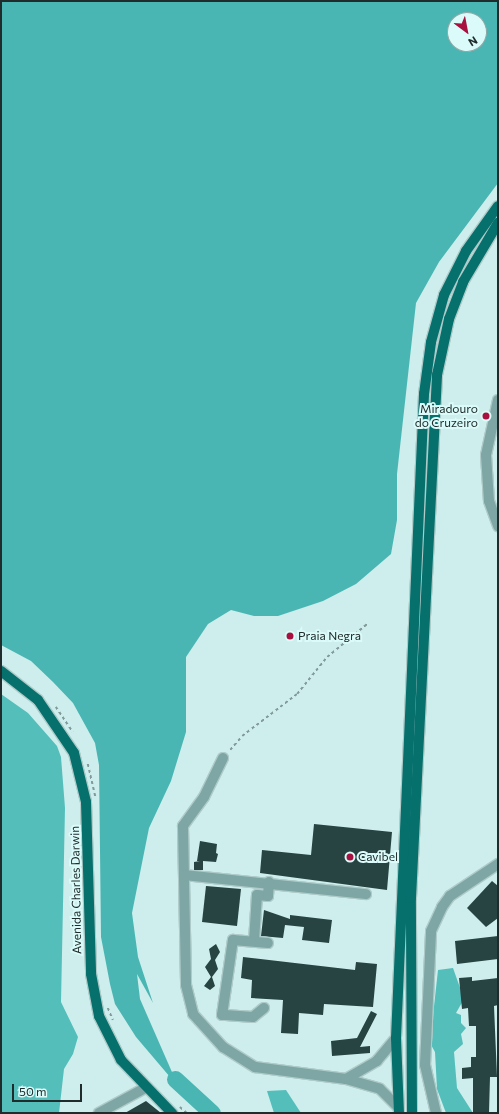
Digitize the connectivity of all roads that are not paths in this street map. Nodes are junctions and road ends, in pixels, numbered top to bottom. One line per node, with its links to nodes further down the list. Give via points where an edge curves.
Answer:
1 (498, 206): 15 (main road, via 466,251 447,288 436,319 426,369)
2 (498, 223): 21 (main road, via 462,282 449,319 437,375 411,898)
3 (498, 400): 4 (street)
4 (497, 418): 5 (street, via 486,455 489,501)
5 (498, 526)
6 (1, 671): 17 (main road, Avenida Charles Darwin, via 22,685 50,714 80,771 87,818 94,997 112,1045)
7 (223, 758): 9 (street, via 204,797 183,826)
8 (498, 864): 22 (street, via 450,896 431,931 425,1065)
9 (184, 875): 10 (street); 16 (street, via 186,986 193,1014 200,1025 239,1060 255,1067)
10 (268, 882): 11 (street); 12 (street, via 268,896 257,895)
11 (366, 894)
12 (254, 942): 13 (street); 14 (street, via 233,940 222,1015 253,1016)
13 (268, 943)
14 (264, 1008)
15 (396, 1038): 16 (street, via 377,1061); 18 (main road)
16 (346, 1079): 18 (street, via 380,1089)
17 (145, 1088): 19 (street); 20 (main road, Avenida Charles Darwin)
18 (399, 1110)
19 (98, 1113)
20 (172, 1113)
21 (412, 1113)
22 (436, 1113)

